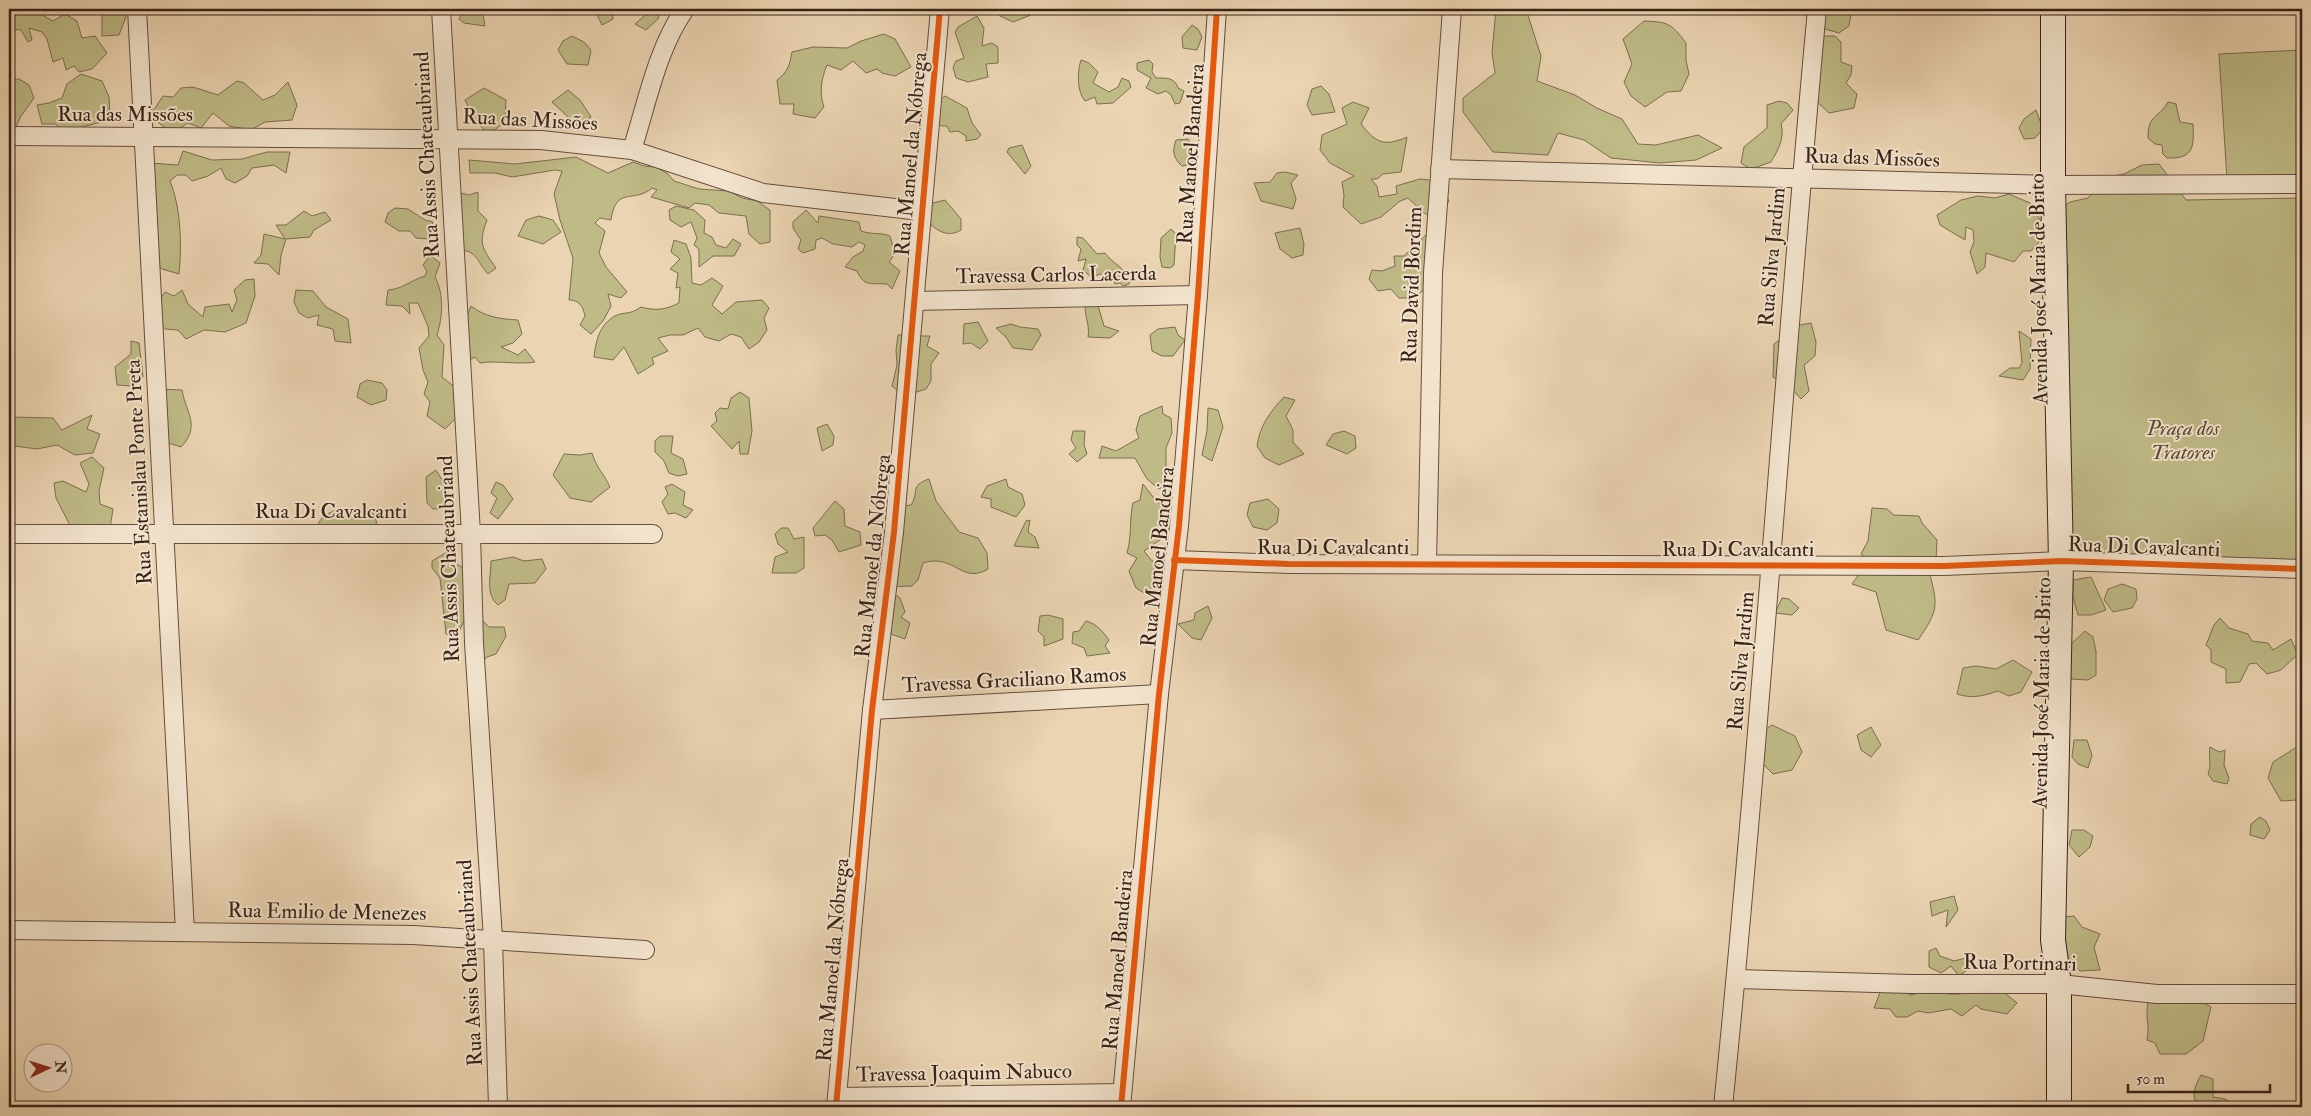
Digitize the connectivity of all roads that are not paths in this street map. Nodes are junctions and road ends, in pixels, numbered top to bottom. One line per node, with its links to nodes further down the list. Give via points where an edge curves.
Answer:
1 (137, 9): 10 (street, Rua Estanislau Ponte Preta)
2 (441, 9): 11 (street, Rua Assis Chateaubriand)
3 (685, 9): 12 (street, via 677,20 661,60)
4 (940, 9): 17 (street, Rua Manoel da Nóbrega)
5 (1217, 9): 18 (street, Rua Manoel Bandeira)
6 (1452, 9): 13 (street, Rua David Bordim)
7 (1817, 9): 14 (street, Rua Silva Jardim)
8 (2054, 9): 16 (main road, Avenida José Maria de Brito)
9 (9, 136): 10 (street, Rua das Missões)
10 (145, 137): 11 (street, Rua das Missões); 20 (street, Rua Estanislau Ponte Preta)
11 (449, 139): 12 (street, Rua das Missões, via 541,140); 22 (street, Rua Assis Chateaubriand)
12 (632, 150): 17 (street, Rua das Missões, via 763,193)
13 (1440, 169): 14 (street, Rua das Missões); 26 (street, Rua David Bordim, via 1433,273)
14 (1801, 178): 16 (street, Rua das Missões); 27 (street, Rua Silva Jardim)
15 (2302, 184): 16 (street, Rua das Missões)
16 (2053, 186): 25 (main road, Avenida José Maria de Brito)
17 (922, 211): 19 (street, Rua Manoel da Nóbrega)
18 (1198, 294): 19 (street, Travessa Carlos Lacerda); 24 (street, Rua Manoel Bandeira)
19 (915, 301): 30 (street, Rua Manoel da Nóbrega, via 894,532)
20 (164, 533): 21 (street, Rua Di Cavalcanti); 22 (street, Rua Di Cavalcanti); 32 (street, Rua Estanislau Ponte Preta)
21 (9, 534)
22 (471, 534): 23 (street, Rua Di Cavalcanti); 33 (street, Rua Assis Chateaubriand)
23 (653, 534)
24 (1174, 560): 26 (street, Rua Di Cavalcanti); 29 (street, Rua Manoel Bandeira)
25 (2061, 561): 27 (street, Rua Di Cavalcanti, via 1944,566); 28 (street, Rua Di Cavalcanti); 36 (main road, Avenida José Maria de Brito, via 2053,940)
26 (1427, 564): 27 (street, Rua Di Cavalcanti)
27 (1771, 566): 35 (street, Rua Silva Jardim)
28 (2302, 569)
29 (1159, 694): 30 (street, Travessa Graciliano Ramos); 38 (street, Rua Manoel Bandeira)
30 (872, 710): 39 (street, Rua Manoel da Nóbrega)
31 (9, 930): 32 (street, Rua Emilio de Menezes)
32 (185, 932): 33 (street, Rua Emilio de Menezes, via 413,935)
33 (493, 940): 34 (street, Rua Emilio de Menezes); 40 (street, Rua Assis Chateaubriand)
34 (645, 950)
35 (1736, 979): 36 (street, Rua Portinari); 41 (street, Rua Silva Jardim)
36 (2059, 984): 37 (street, Rua Portinari, via 2157,994); 42 (main road, Avenida José Maria de Brito)
37 (2302, 994)
38 (1121, 1100): 39 (street, Travessa Joaquim Nabuco)
39 (837, 1102)
40 (498, 1107)
41 (1723, 1107)
42 (2059, 1107)

